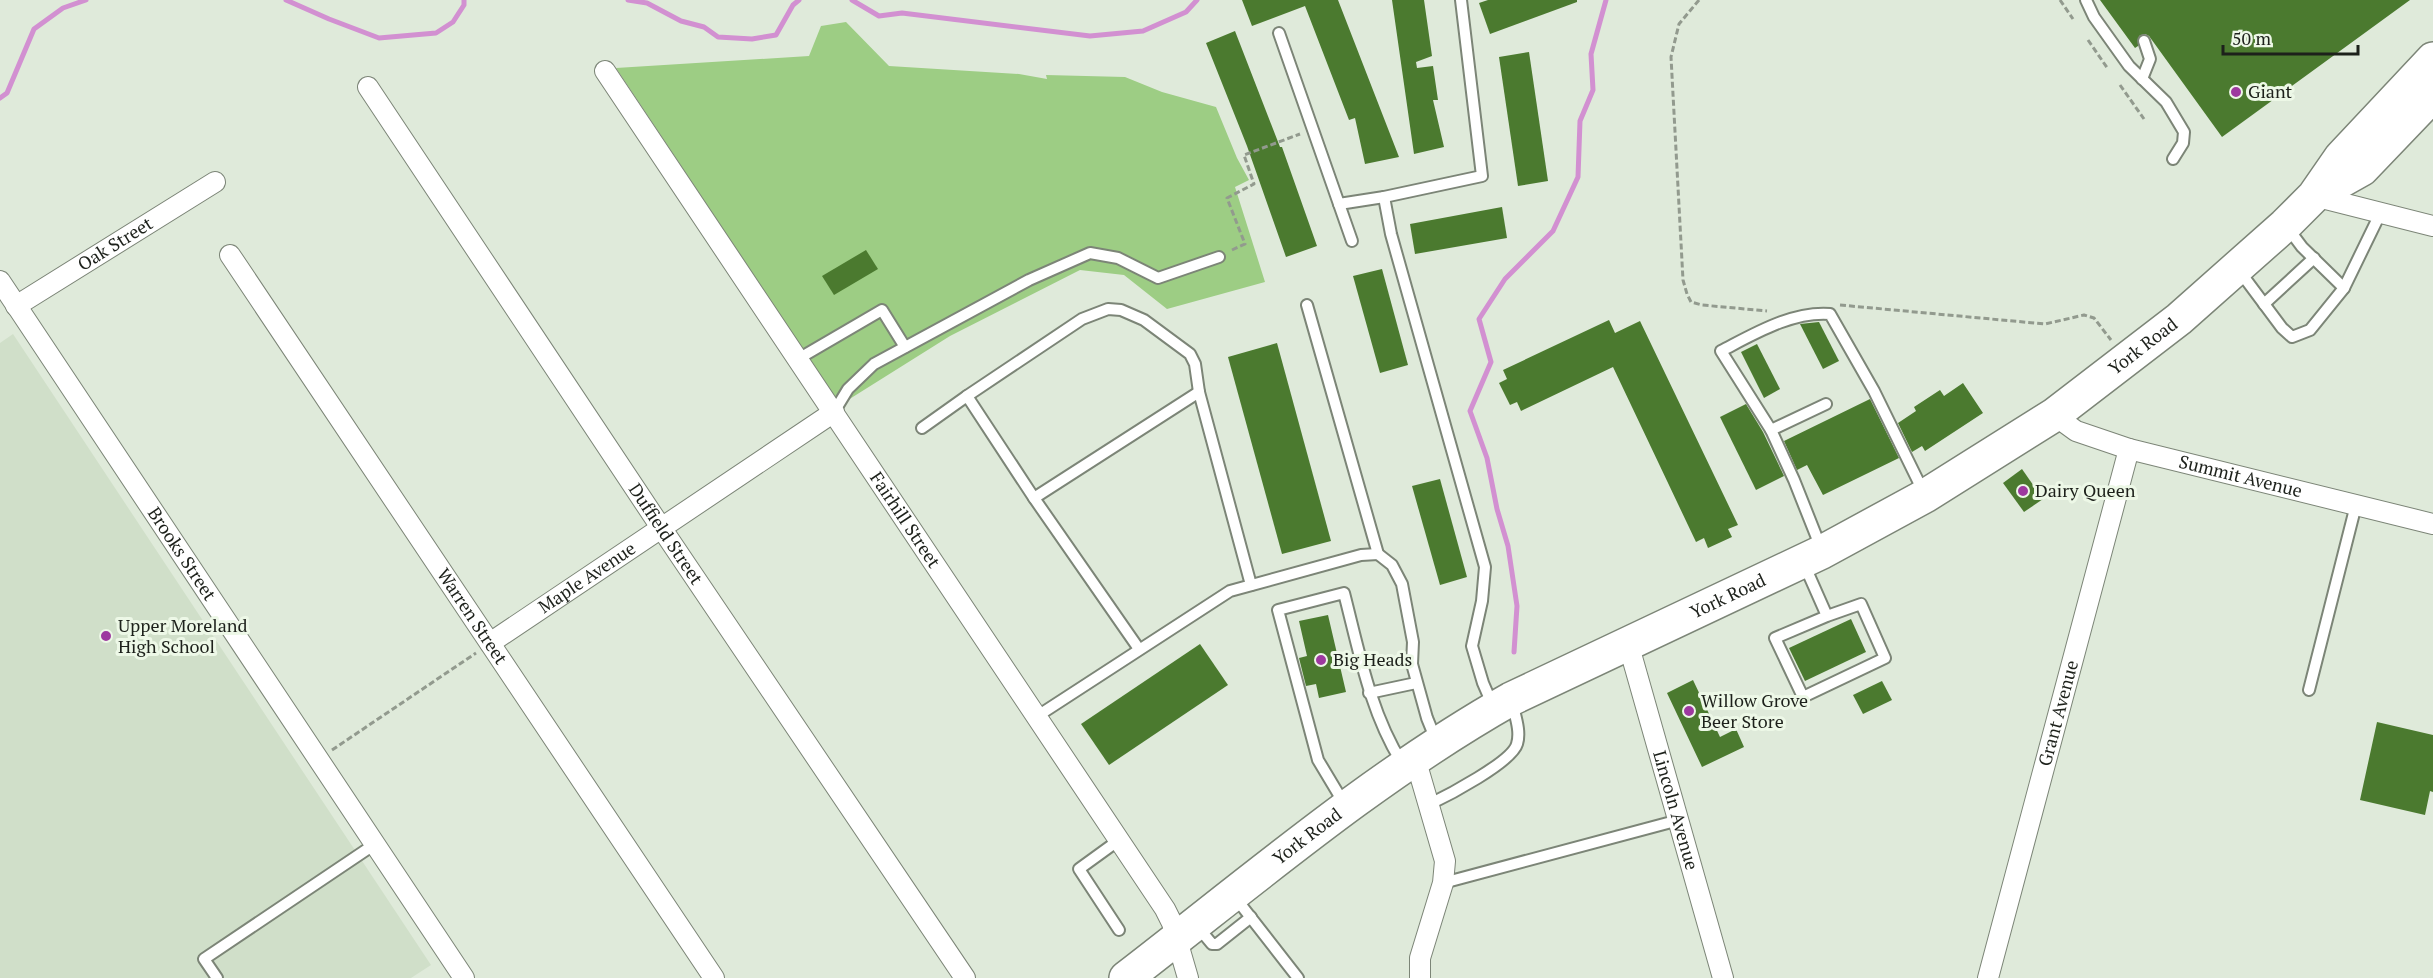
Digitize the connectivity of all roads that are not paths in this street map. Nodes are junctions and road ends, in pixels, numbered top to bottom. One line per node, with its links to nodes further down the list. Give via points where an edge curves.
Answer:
1 (1461, 0): 13 (lane, via 1482,176)
2 (2086, 0): 7 (lane, via 2094,17)
3 (1279, 33): 14 (lane)
4 (2145, 40): 7 (lane, via 2150,59)
5 (2433, 59): 12 (highway, York Road, via 2341,157)
6 (605, 71): 29 (street, Fairhill Street)
7 (2142, 79): 10 (lane, via 2166,102 2184,132 2183,143)
8 (368, 87): 42 (street, Duffield Street)
9 (2433, 95): 12 (highway, York Road, via 2362,169)
10 (2173, 159)
11 (215, 182): 27 (street, Oak Street)
12 (2314, 196): 15 (street); 16 (highway, York Road)
13 (1384, 198): 14 (lane); 53 (lane, via 1485,567 1472,646 1483,683)
14 (1339, 204): 18 (lane)
15 (2380, 214): 17 (street); 24 (lane)
16 (2285, 225): 21 (lane); 22 (highway, York Road)
17 (2433, 226)
18 (1352, 241)
19 (230, 255): 47 (street, Warren Street)
20 (1219, 257): 28 (lane, via 1158,278 1118,258 1090,253 1029,280)
21 (2314, 258): 24 (lane); 26 (lane)
22 (2238, 269): 26 (lane); 34 (highway, York Road, via 2180,319)
23 (0, 281): 27 (street, Brooks Street)
24 (2344, 288): 26 (lane, via 2310,330 2292,337)
25 (1308, 304): 43 (lane)
26 (2264, 304)
27 (16, 306): 60 (street, Brooks Street)
28 (905, 347): 29 (lane, via 882,310); 33 (lane, via 874,364 848,389)
29 (798, 359): 33 (street, Fairhill Street)
30 (1199, 392): 31 (lane, via 1190,354 1144,320 1108,309 1082,319); 39 (lane); 45 (lane)
31 (967, 396): 35 (lane); 39 (lane)
32 (1826, 404): 36 (lane)
33 (834, 412): 42 (street, Maple Avenue); 54 (street, Fairhill Street)
34 (2054, 415): 37 (street, Summit Avenue, via 2076,431); 38 (highway, York Road)
35 (922, 428)
36 (1771, 430): 38 (lane, via 1721,351 1812,312 1830,314 1874,391); 44 (lane, via 1794,480)
37 (2129, 449): 40 (street, Summit Avenue); 74 (street, Grant Avenue)
38 (1925, 496): 44 (highway, York Road)
39 (1034, 498): 49 (lane)
40 (2356, 505): 41 (street, Summit Avenue); 51 (lane)
41 (2433, 524)
42 (662, 529): 47 (street, Maple Avenue); 68 (street, Duffield Street)
43 (1378, 554): 45 (lane, via 1361,555); 50 (lane, via 1392,565 1402,584)
44 (1812, 556): 46 (lane); 48 (highway, York Road)
45 (1251, 585): 49 (lane, via 1230,591)
46 (1827, 616): 46 (lane, via 1775,638 1803,697 1885,658 1861,604)
47 (490, 643): 67 (street, Warren Street)
48 (1628, 643): 53 (highway, York Road); 58 (street, Lincoln Avenue)
49 (1139, 649): 54 (lane)
50 (1416, 683): 52 (lane); 55 (lane)
51 (2309, 690)
52 (1369, 693): 55 (lane, via 1389,744); 57 (lane, via 1344,593 1278,610 1318,760)
53 (1502, 704): 55 (highway, York Road); 56 (lane, via 1519,733 1517,746 1507,759)
54 (1036, 717): 59 (street, Fairhill Street)
55 (1419, 756): 56 (street); 57 (highway, York Road)
56 (1428, 805): 61 (street, via 1445,861)
57 (1346, 808): 62 (highway, York Road)
58 (1679, 820): 61 (lane); 73 (street, Lincoln Avenue)
59 (1119, 840): 63 (lane, via 1079,869); 64 (street, Fairhill Street, via 1165,909)
60 (375, 844): 65 (lane, via 204,959); 66 (street, Brooks Street)
61 (1443, 883): 72 (street, via 1420,958)
62 (1242, 906): 64 (highway, York Road); 71 (lane)
63 (1119, 930)
64 (1187, 932): 69 (highway, York Road); 70 (street, Fairhill Street)
65 (217, 978)
66 (464, 978)
67 (714, 978)
68 (965, 978)
69 (1126, 978)
70 (1188, 978)
71 (1298, 978)
72 (1420, 978)
73 (1723, 978)
74 (1989, 978)

